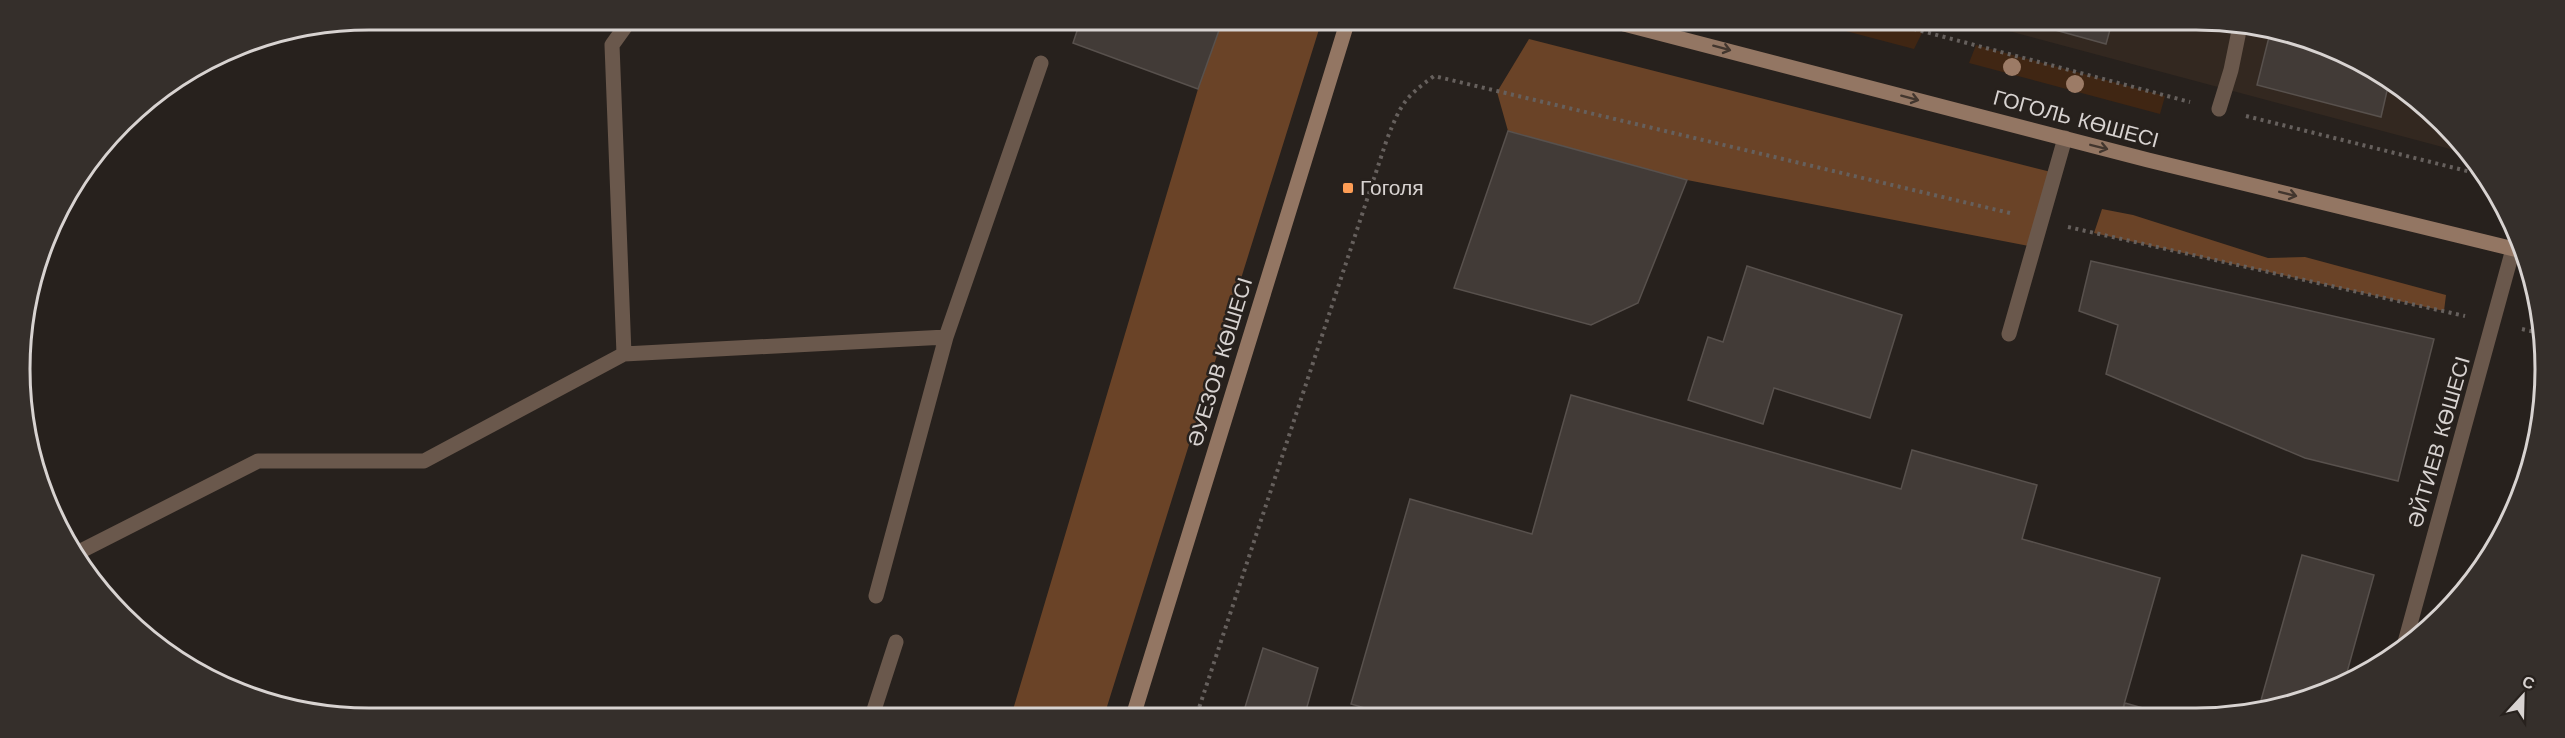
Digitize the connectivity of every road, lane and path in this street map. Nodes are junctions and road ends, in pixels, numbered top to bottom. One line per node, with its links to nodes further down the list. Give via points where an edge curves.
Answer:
1 (623, 30): 15 (street, via 612,45)
2 (1345, 30): 21 (main road, ӘУЕЗОВ КӨШЕСІ)
3 (1647, 30): 7 (main road, ГОГОЛЬ КӨШЕСІ, one-way to 7)
4 (2239, 33): 6 (street)
5 (1041, 63): 14 (street)
6 (2219, 109)
7 (2065, 138): 8 (street); 9 (main road, ГОГОЛЬ КӨШЕСІ, one-way to 9)
8 (2042, 220): 11 (path); 13 (street); 22 (path, via 1434,76 1409,95 1387,139)
9 (2513, 248)
10 (2514, 252): 11 (street, ӘЙТИЕВ КӨШЕСІ)
11 (2494, 322): 12 (path); 18 (street, ӘЙТИЕВ КӨШЕСІ)
12 (2533, 331)
13 (2009, 334)
14 (946, 337): 15 (street); 17 (street)
15 (624, 354): 16 (street, via 424,461 258,461)
16 (82, 549)
17 (876, 596)
18 (2407, 634)
19 (896, 642): 20 (street)
20 (875, 708)
21 (1136, 708)
22 (1199, 708)

